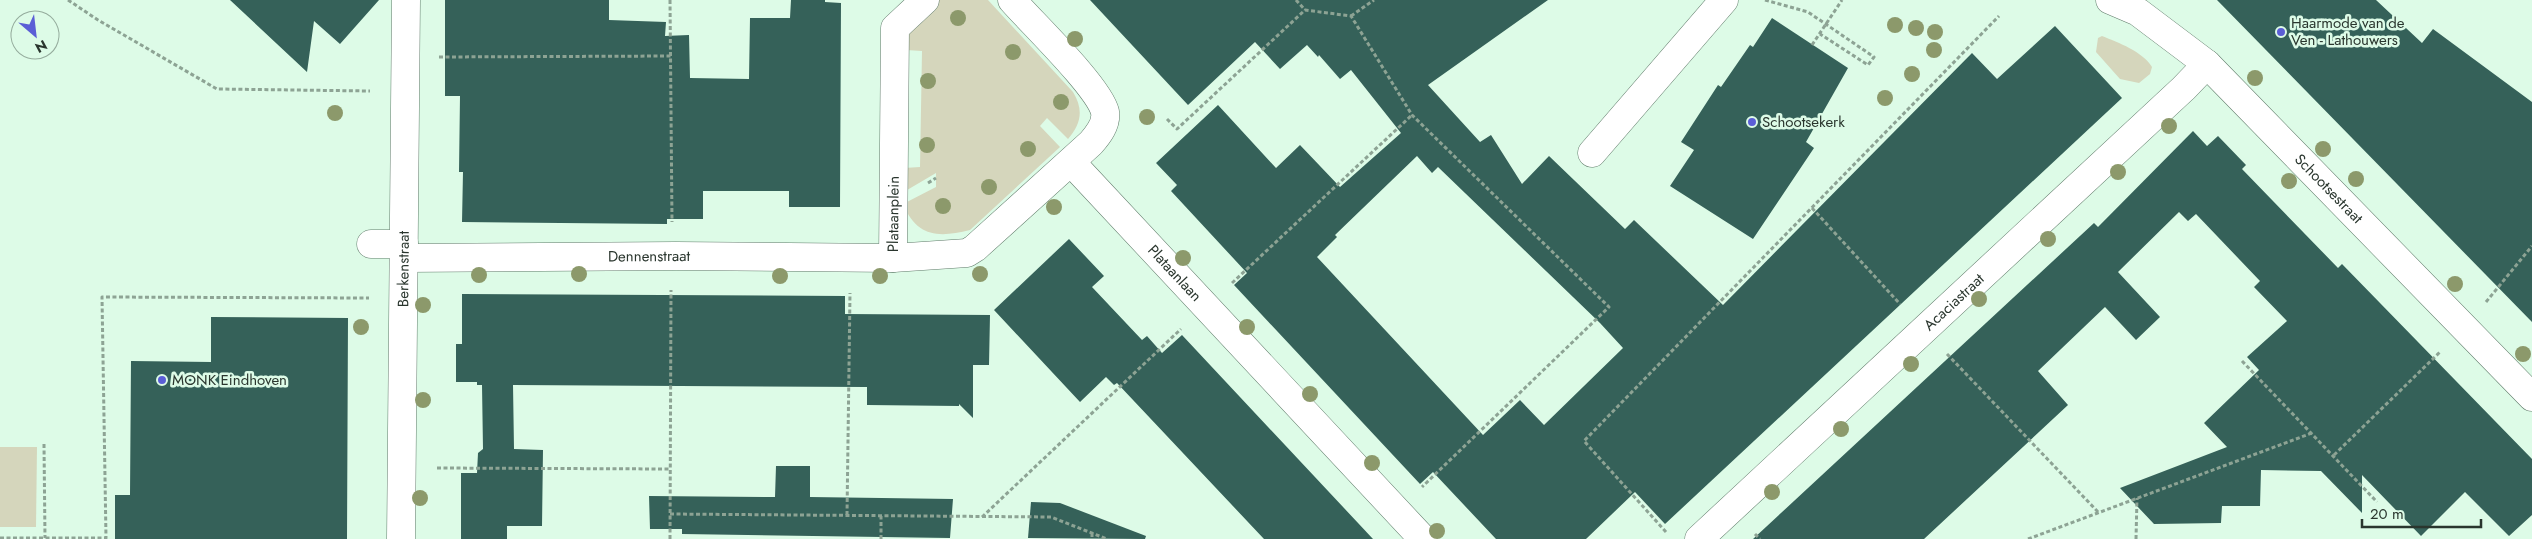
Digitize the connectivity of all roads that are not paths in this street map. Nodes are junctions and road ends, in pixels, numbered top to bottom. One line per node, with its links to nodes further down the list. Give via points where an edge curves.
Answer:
1 (406, 0): 10 (street, Berkenstraat)
2 (925, 0): 11 (street, Plataanplein, via 895,28)
3 (1012, 0): 8 (street, via 1097,94 1105,113 1098,135)
4 (1724, 0): 7 (street)
5 (2110, 0): 6 (street, Schootsestraat, via 2138,12)
6 (2207, 64): 12 (street, Schootsestraat); 15 (street, Acaciastraat)
7 (1592, 153)
8 (1071, 162): 11 (street, Plataanplein, via 975,248 955,255); 14 (street, Plataanlaan)
9 (371, 244): 10 (street, Dennenstraat)
10 (404, 251): 11 (street, Dennenstraat); 13 (street, Berkenstraat)
11 (893, 258)
12 (2532, 397)
13 (401, 539)
14 (1423, 539)
15 (1698, 539)

